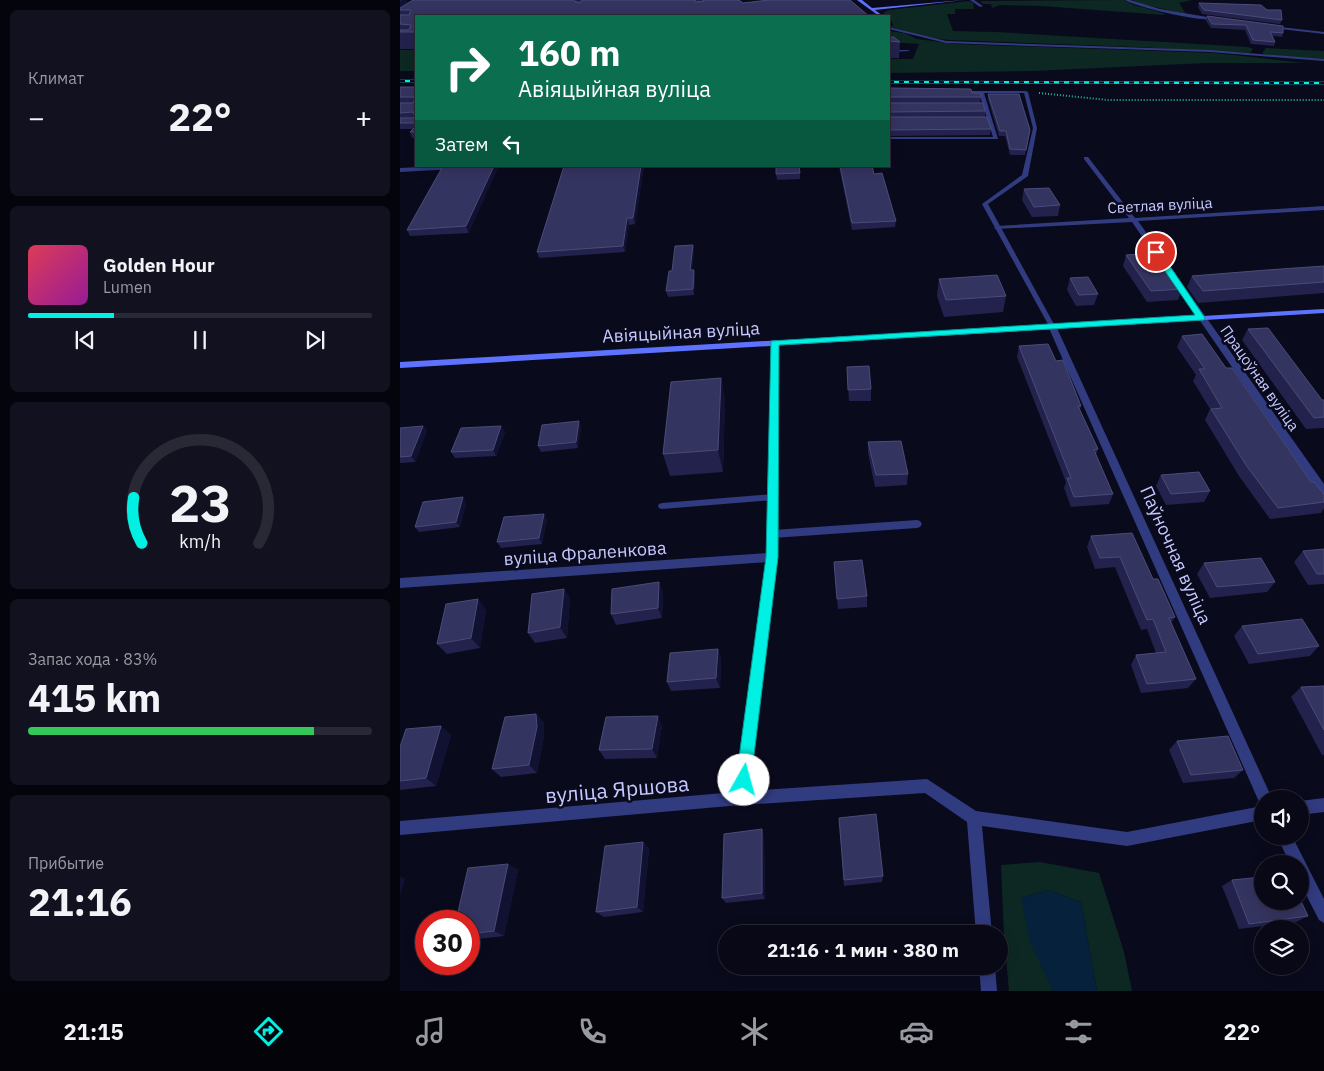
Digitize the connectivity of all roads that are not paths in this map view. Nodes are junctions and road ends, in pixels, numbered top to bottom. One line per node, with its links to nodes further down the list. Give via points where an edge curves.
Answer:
1 (859, 0): 6 (street)
2 (962, 0): 6 (street)
3 (972, 0): 5 (lane)
4 (1127, 0): 8 (lane, via 1170,13)
5 (981, 6)
6 (871, 9): 7 (street)
7 (880, 15)
8 (1223, 20)
9 (1268, 26): 11 (lane)
10 (890, 28): 14 (street, via 946,42 1210,51)
11 (1324, 33)
12 (890, 50): 13 (lane)
13 (908, 51)
14 (1324, 60)
15 (953, 92): 16 (lane)
16 (981, 92): 18 (lane); 27 (lane, via 1026,92 1035,128 1025,176 985,204)
17 (975, 106): 18 (lane)
18 (985, 106): 20 (lane)
19 (981, 120): 20 (lane)
20 (990, 120): 21 (lane, via 996,138)
21 (890, 138)
22 (1086, 158): 26 (street, Працоўная вуліца)
23 (448, 167): 24 (lane)
24 (400, 170)
25 (1324, 208): 26 (street, Светлая вуліца)
26 (1134, 219): 27 (street, Светлая вуліца); 29 (street, Працоўная вуліца)
27 (997, 228): 30 (lane)
28 (1324, 311): 29 (street, Авіяцыйная вуліца)
29 (1201, 318): 30 (street, Авіяцыйная вуліца); 33 (street, Працоўная вуліца)
30 (1052, 326): 31 (street, Авіяцыйная вуліца); 40 (street, Паўночная вуліца)
31 (774, 343): 32 (street, Авіяцыйная вуліца); 34 (street)
32 (400, 365)
33 (1324, 492)
34 (773, 497): 35 (lane); 37 (street)
35 (662, 506)
36 (917, 524): 37 (lane)
37 (772, 534): 38 (street)
38 (772, 557): 39 (street, вуліца Фраленкова); 41 (street)
39 (400, 584)
40 (1261, 790)
41 (741, 798): 45 (street, вуліца Яршова, via 927,786); 46 (street, вуліца Яршова)
42 (1324, 805): 43 (street)
43 (1309, 807)
44 (1254, 815): 45 (street, вуліца Яршова, via 1127,839)
45 (974, 818): 49 (street)
46 (400, 828)
47 (1309, 886): 48 (street)
48 (1324, 915)
49 (983, 925)
50 (988, 975): 51 (street)
51 (989, 991)

